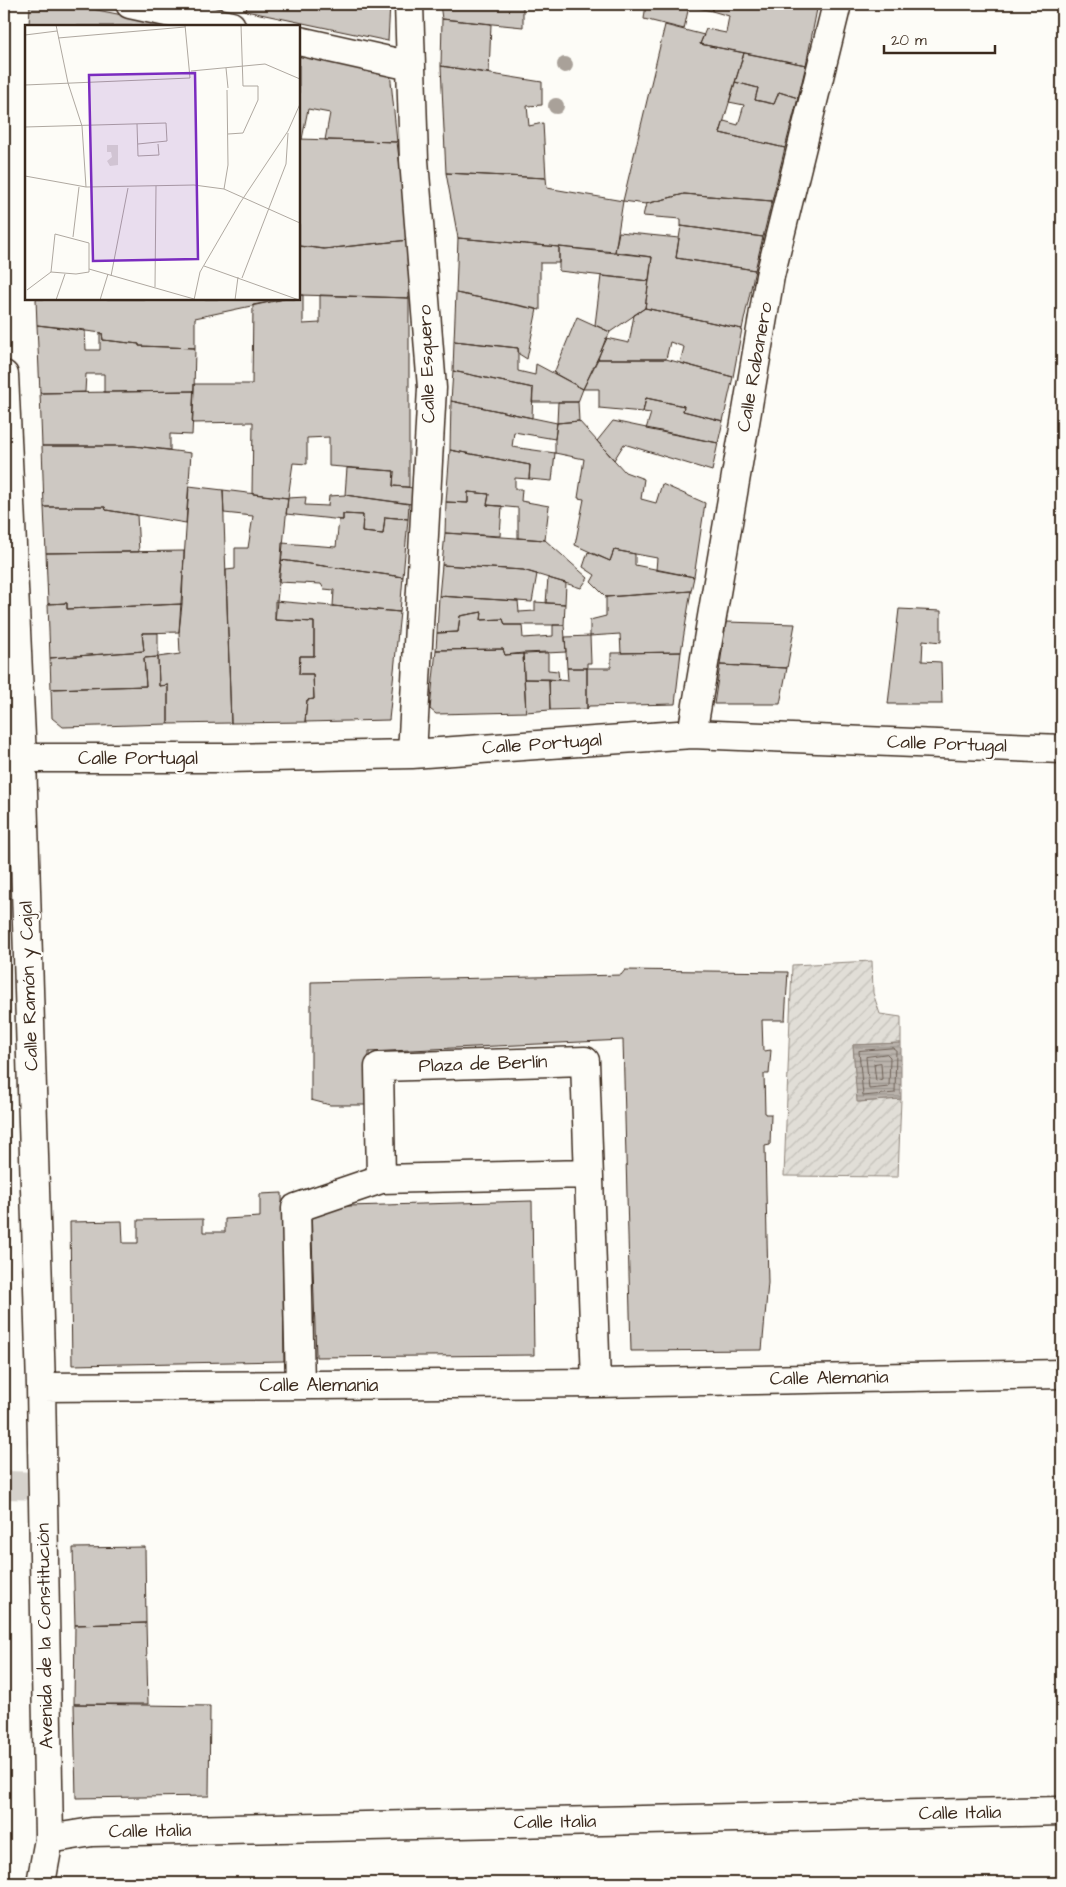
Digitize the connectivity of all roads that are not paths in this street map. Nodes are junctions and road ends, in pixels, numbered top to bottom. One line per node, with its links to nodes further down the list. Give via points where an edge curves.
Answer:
1 (130, 4): 4 (street)
2 (409, 4): 6 (street, Calle Esquero)
3 (837, 4): 8 (street, Calle Rabanero, via 770,276)
4 (227, 25)
5 (300, 41): 6 (street)
6 (411, 66): 10 (street, Calle Esquero, via 414,160 432,388)
7 (4, 375): 11 (street, Calle Ramón y Cajal)
8 (692, 734): 9 (street, Calle Portugal); 10 (street, Calle Portugal)
9 (1062, 748)
10 (412, 754): 11 (street, Calle Portugal, via 228,758)
11 (13, 756): 17 (street, Calle Ramón y Cajal)
12 (588, 1174): 13 (street); 13 (street, Plaza de Berlín, via 585,1061 379,1067); 15 (street)
13 (381, 1179): 16 (street, via 296,1208)
14 (1062, 1374): 15 (street, Calle Alemania)
15 (596, 1383): 16 (street, Calle Alemania)
16 (300, 1385): 17 (street, Calle Alemania)
17 (41, 1387): 19 (street, Avenida de la Constitución)
18 (1062, 1811): 19 (street, Calle Italia, via 92,1832)
19 (49, 1839): 20 (street, Avenida de la Constitución)
20 (41, 1883)

